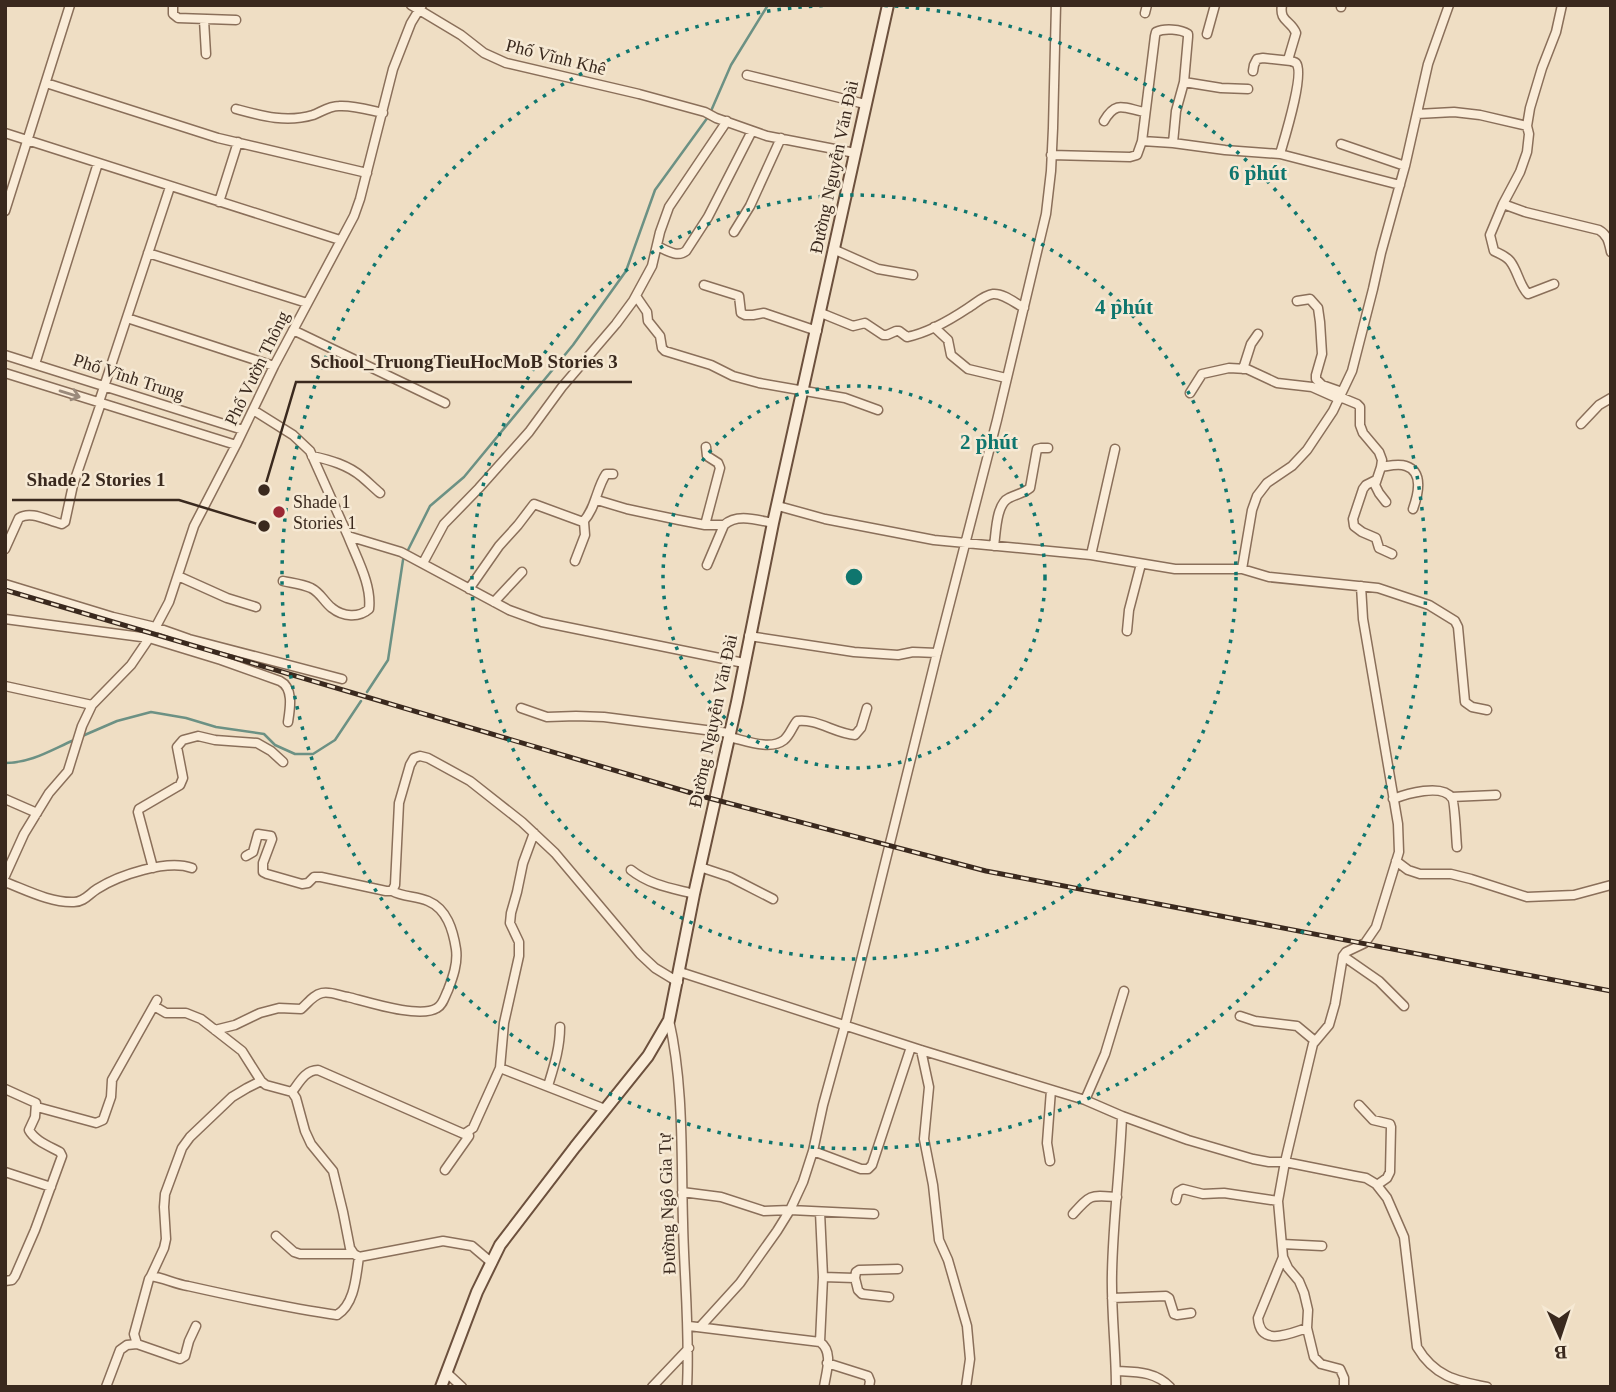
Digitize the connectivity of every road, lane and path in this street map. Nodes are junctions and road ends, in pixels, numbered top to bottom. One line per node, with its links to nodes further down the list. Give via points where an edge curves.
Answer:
1 (70, 5): 18 (street)
2 (173, 5): 10 (street, via 178,18)
3 (888, 5): 20 (street, Đường Nguyễn Văn Đài)
4 (1056, 5): 38 (street)
5 (1215, 5): 12 (street)
6 (1282, 5): 14 (street, via 1284,20 1296,33)
7 (1449, 5): 24 (street, via 1427,64)
8 (1562, 5): 27 (street)
9 (417, 6): 23 (street, Phố Vườn Thông, via 393,69); 25 (street, Phố Vĩnh Khê, via 506,63 639,94)
10 (204, 20): 11 (street); 13 (street)
11 (236, 20)
12 (1207, 34)
13 (206, 54)
14 (1288, 60): 15 (street, via 1258,59); 37 (street, via 1298,66 1297,79)
15 (1253, 71)
16 (747, 75): 20 (street)
17 (1184, 82): 19 (street); 22 (street, via 1188,34 1159,30); 34 (street)
18 (46, 83): 31 (street); 33 (street)
19 (1248, 89)
20 (865, 104): 36 (street, Đường Nguyễn Văn Đài)
21 (236, 109): 23 (street, via 277,119 339,106)
22 (1144, 112): 26 (street, via 1118,106); 32 (street)
23 (383, 113): 41 (street, Phố Vườn Thông)
24 (1417, 114): 27 (street, via 1454,112); 40 (street)
25 (727, 121): 28 (street); 50 (street, via 669,207)
26 (1104, 121)
27 (1527, 126): 46 (street, via 1527,152)
28 (752, 131): 30 (street); 50 (street, via 686,251 678,254)
29 (5, 132): 31 (street)
30 (781, 138): 36 (street); 48 (street)
31 (28, 140): 39 (street); 44 (street)
32 (1142, 141): 34 (street); 38 (street, via 1134,157)
33 (238, 142): 41 (street); 45 (street)
34 (1173, 143): 37 (street)
35 (1341, 145): 40 (street)
36 (855, 153): 51 (street, Đường Nguyễn Văn Đài)
37 (1280, 154): 42 (street)
38 (1051, 155): 60 (street, via 1046,214)
39 (98, 163): 43 (street); 68 (street)
40 (1405, 166): 42 (street)
41 (367, 173): 49 (street, Phố Vườn Thông, via 354,216)
42 (1400, 185): 76 (street, via 1352,371)
43 (170, 187): 45 (street); 53 (street)
44 (7, 201): 47 (street)
45 (219, 202): 49 (street)
46 (1503, 204): 52 (street, via 1599,230 1608,239); 55 (street, via 1490,235 1494,251 1511,263 1528,294)
47 (5, 211)
48 (734, 232)
49 (340, 240): 59 (street, Phố Vườn Thông)
50 (657, 246): 57 (street)
51 (833, 249): 54 (street, via 878,269); 61 (street, Đường Nguyễn Văn Đài)
52 (1611, 252)
53 (148, 253): 59 (street); 62 (street)
54 (913, 275)
55 (1554, 284)
56 (704, 285): 65 (street, via 739,296 745,315 764,313)
57 (636, 296): 74 (street, via 666,351 733,376); 108 (street, via 529,432 444,524)
58 (1297, 301): 76 (street, via 1310,299 1318,308 1322,354 1316,379)
59 (307, 303): 64 (street, Phố Vườn Thông)
60 (1024, 308): 63 (street, via 993,294); 72 (street)
61 (821, 313): 63 (street, via 853,326 865,323 885,336 899,331 911,337); 65 (street, Đường Nguyễn Văn Đài)
62 (127, 318): 69 (street); 73 (street)
63 (934, 327): 72 (street, via 963,366)
64 (293, 330): 69 (street, Phố Vườn Thông); 79 (street)
65 (817, 331): 74 (street, Đường Nguyễn Văn Đài)
66 (1258, 334): 70 (street)
67 (5, 355): 68 (street, Phố Vĩnh Trung)
68 (35, 364): 73 (street, Phố Vĩnh Trung)
69 (274, 366): 80 (street, Phố Vườn Thông)
70 (1243, 369): 75 (street, via 1202,373); 76 (street, via 1277,383)
71 (5, 373): 78 (street, Phố Vĩnh Trung, one-way to 78)
72 (1006, 378): 102 (street)
73 (104, 386): 78 (street); 83 (street, Phố Vĩnh Trung)
74 (803, 391): 81 (street, via 845,398); 95 (street, Đường Nguyễn Văn Đài)
75 (1190, 393)
76 (1340, 396): 89 (street, via 1360,407 1360,425 1379,452); 111 (street, via 1307,450 1257,496)
77 (1611, 398): 82 (street)
78 (100, 403): 84 (street, Phố Vĩnh Trung); 104 (street, via 65,522 22,515)
79 (445, 403)
80 (253, 410): 83 (street, Phố Vườn Thông); 88 (street, via 293,435)
81 (878, 410)
82 (1581, 424)
83 (243, 430): 84 (street, Phố Vườn Thông)
84 (236, 445): 113 (street, Phố Vườn Thông, via 194,526)
85 (706, 447): 99 (street, via 707,456 720,468)
86 (1048, 448): 103 (street, via 1037,449 1030,488 1000,507)
87 (1115, 449): 106 (street)
88 (312, 456): 92 (street, via 347,467); 101 (street)
89 (1381, 467): 91 (street); 96 (street, via 1407,466 1414,472 1418,492)
90 (614, 474): 93 (street, via 603,478)
91 (1376, 480): 94 (street); 105 (street, via 1363,489 1354,526)
92 (380, 493)
93 (597, 499): 97 (street); 99 (street)
94 (1386, 502)
95 (778, 506): 98 (street, Đường Nguyễn Văn Đài); 102 (street, via 918,538)
96 (1413, 509)
97 (584, 522): 107 (street, via 585,535); 117 (street, via 534,504)
98 (773, 523): 100 (street, via 747,518); 123 (street, Đường Nguyễn Văn Đài)
99 (705, 525): 100 (street)
100 (724, 525): 110 (street)
101 (348, 536): 108 (street); 114 (street, via 370,600 364,613 344,614 312,589)
102 (965, 543): 103 (street); 125 (street)
103 (994, 546): 106 (street)
104 (5, 549)
105 (1392, 554)
106 (1091, 555): 109 (street)
107 (575, 561)
108 (423, 563): 117 (street)
109 (1141, 564): 111 (street); 122 (street)
110 (707, 565)
111 (1242, 569): 116 (street, via 1269,577)
112 (522, 572): 118 (street)
113 (178, 576): 119 (street); 121 (street, Phố Vườn Thông)
114 (283, 580)
115 (5, 584): 121 (street)
116 (1362, 586): 132 (street, via 1429,604 1455,621 1465,702); 139 (street, via 1363,619)
117 (468, 589): 118 (street)
118 (494, 602): 126 (street, via 542,622)
119 (257, 607)
120 (5, 619): 124 (street)
121 (155, 627): 124 (street, Phố Vườn Thông); 127 (street)
122 (1127, 631)
123 (749, 636): 125 (street, via 865,653); 126 (street, Đường Nguyễn Văn Đài)
124 (149, 638): 129 (street, Phố Vườn Thông, via 131,665); 133 (street, via 285,684)
125 (937, 653): 161 (street)
126 (744, 663): 134 (street, Đường Nguyễn Văn Đài)
127 (342, 679)
128 (5, 686): 129 (street)
129 (92, 705): 140 (street, Phố Vườn Thông, via 68,771)
130 (521, 708): 134 (street, via 547,717 604,717)
131 (867, 708): 134 (street, via 862,728 855,735 802,720 778,744)
132 (1487, 710)
133 (288, 722)
134 (729, 735): 145 (street, Đường Nguyễn Văn Đài)
135 (283, 762): 146 (street, via 257,743 198,736 183,740 177,747 183,778 180,785 138,812)
136 (1496, 795): 137 (street)
137 (1451, 797): 139 (street, via 1430,790); 142 (street)
138 (5, 799): 140 (street)
139 (1393, 799): 144 (street, via 1399,840)
140 (37, 813): 149 (street)
141 (534, 833): 152 (street, via 470,781 428,758 414,758 399,803); 156 (street, via 640,954 655,968); 167 (street, via 511,914 519,956 504,1023)
142 (1457, 847)
143 (246, 856): 152 (street, via 253,852 258,834 271,836 262,863 267,874 302,884 317,876)
144 (1396, 862): 151 (street, via 1420,874 1451,874 1527,897 1574,895); 155 (street, via 1376,927 1364,943)
145 (700, 867): 153 (street, Đường Nguyễn Văn Đài); 154 (street)
146 (153, 868): 147 (street); 150 (street, via 124,876 75,902)
147 (192, 868)
148 (631, 870): 153 (street, via 654,884)
149 (5, 876)
150 (5, 882)
151 (1611, 885)
152 (392, 891): 163 (street, via 428,901 444,913 454,933 457,958 437,1009 400,1010 321,993 301,1009 279,1008)
153 (694, 894): 156 (street, Đường Nguyễn Văn Đài)
154 (773, 900)
155 (1343, 956): 158 (street); 164 (street, via 1329,1025)
156 (679, 977): 160 (street, Đường Nguyễn Văn Đài); 161 (street)
157 (1124, 991): 173 (street, via 1105,1054)
158 (1404, 1006)
159 (1240, 1016): 164 (street, via 1297,1026)
160 (668, 1020): 176 (street, Đường Nguyễn Văn Đài, via 648,1055); 186 (street, Đường Ngô Gia Tự, via 676,1050)
161 (845, 1025): 165 (street); 179 (street)
162 (560, 1027): 169 (street)
163 (215, 1030): 168 (street, via 242,1051); 175 (street, via 186,1013 166,1013 155,1003 113,1080 103,1121)
164 (1315, 1041): 181 (street)
165 (911, 1047): 166 (street); 179 (street, via 872,1165 861,1169)
166 (921, 1050): 171 (street); 225 (street, via 929,1087 924,1139 939,1240 967,1326 970,1359)
167 (500, 1068): 169 (street); 178 (street)
168 (261, 1081): 172 (street); 201 (street, via 232,1097 182,1148 165,1194 164,1248)
169 (548, 1086): 176 (street)
170 (5, 1088): 175 (street, via 36,1102)
171 (1051, 1090): 173 (street); 180 (street)
172 (292, 1092): 178 (street, via 306,1073 318,1070 453,1130); 197 (street, via 311,1144 333,1171 350,1248)
173 (1084, 1100): 177 (street)
174 (1359, 1105): 184 (street, via 1373,1120 1391,1127 1390,1172)
175 (37, 1107): 185 (street, via 30,1134 62,1156)
176 (605, 1109): 199 (street, Đường Nguyễn Văn Đài, via 500,1245)
177 (1122, 1116): 181 (street, via 1226,1152); 187 (street)
178 (468, 1132): 182 (street)
179 (813, 1151): 190 (street)
180 (1050, 1161)
181 (1284, 1163): 184 (street, via 1366,1178); 189 (street)
182 (445, 1170)
183 (5, 1172): 185 (street)
184 (1377, 1185): 229 (street, via 1404,1237 1417,1347 1437,1371)
185 (51, 1187): 204 (street, via 15,1276)
186 (682, 1192): 190 (street, via 721,1197 764,1211); 209 (street, Đường Ngô Gia Tự)
187 (1117, 1197): 193 (street, via 1092,1196); 206 (street)
188 (1176, 1200): 189 (street, via 1183,1189)
189 (1278, 1201): 195 (street)
190 (790, 1210): 191 (street); 210 (street, via 740,1283)
191 (820, 1212): 192 (street); 202 (street)
192 (874, 1214)
193 (1073, 1214)
194 (276, 1236): 197 (street, via 300,1254)
195 (1282, 1244): 196 (street); 198 (street)
196 (1322, 1246)
197 (357, 1256): 199 (street, via 443,1241 472,1247); 201 (street, via 349,1302 337,1315)
198 (1283, 1257): 211 (street, via 1304,1293); 211 (street, via 1258,1318 1259,1326 1277,1337)
199 (492, 1263): 217 (street, Đường Nguyễn Văn Đài)
200 (898, 1269): 203 (street, via 859,1270)
201 (151, 1276): 213 (street, via 134,1334)
202 (823, 1277): 203 (street); 212 (street)
203 (855, 1278): 205 (street, via 862,1294)
204 (5, 1280)
205 (889, 1297)
206 (1112, 1297): 207 (street, via 1166,1296 1174,1314); 216 (street)
207 (1191, 1313)
208 (196, 1326): 213 (street, via 180,1359)
209 (688, 1326): 210 (street); 214 (street, Đường Ngô Gia Tự)
210 (700, 1327): 212 (street)
211 (1307, 1328): 228 (street, via 1314,1357 1340,1369)
212 (820, 1342): 215 (street, via 827,1349)
213 (137, 1344): 218 (street, via 120,1350)
214 (689, 1348): 221 (street); 222 (street, Đường Ngô Gia Tự)
215 (827, 1363): 223 (street); 224 (street, via 868,1376)
216 (1116, 1371): 226 (street); 227 (street, via 1147,1373)
217 (447, 1373): 219 (street, Đường Nguyễn Văn Đài); 220 (street)
218 (106, 1387)
219 (441, 1387)
220 (462, 1387)
221 (652, 1387)
222 (687, 1387)
223 (824, 1387)
224 (869, 1387)
225 (966, 1387)
226 (1116, 1387)
227 (1170, 1387)
228 (1345, 1387)
229 (1487, 1387)

